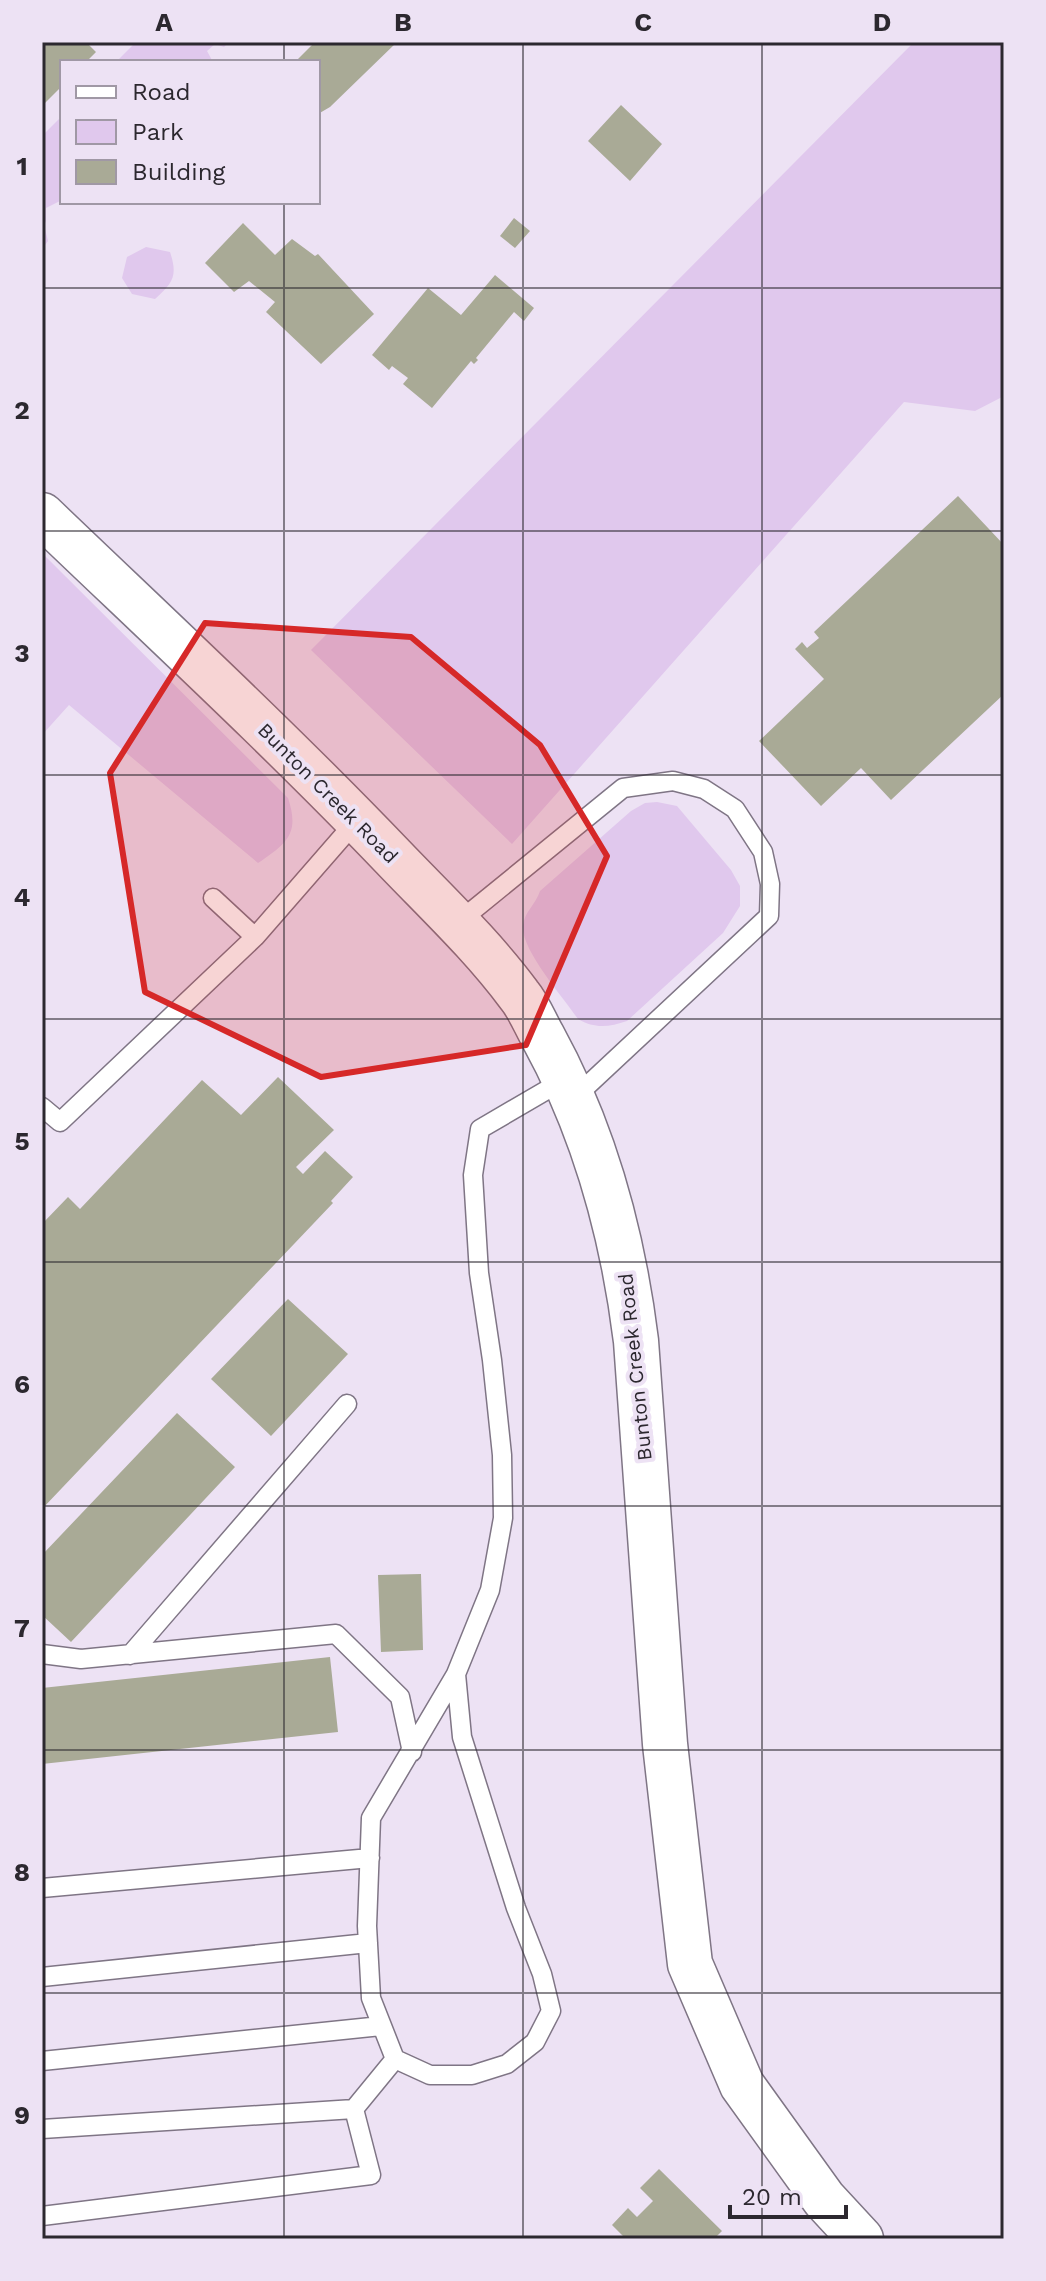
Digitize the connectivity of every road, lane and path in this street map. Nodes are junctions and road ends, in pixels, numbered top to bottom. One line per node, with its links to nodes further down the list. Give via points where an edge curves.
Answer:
1 (42, 515): 2 (street, Bunton Creek Road)
2 (357, 820): 4 (street, Bunton Creek Road); 5 (lane)
3 (213, 898): 5 (lane)
4 (456, 924): 6 (street, Bunton Creek Road, via 520,996); 6 (lane, via 623,788 673,781 704,789 735,809 763,852 769,916)
5 (255, 937): 7 (lane, via 60,1122)
6 (569, 1089): 11 (lane, via 480,1129 473,1175 479,1273 502,1455 503,1518 490,1590); 23 (street, Bunton Creek Road, via 628,1277 665,1744 690,1964 742,2085 824,2199)
7 (42, 1107)
8 (347, 1404): 10 (lane)
9 (42, 1654): 10 (lane, via 81,1659)
10 (130, 1655): 12 (lane, via 336,1634 400,1697)
11 (456, 1674): 12 (lane); 18 (lane, via 462,1737 551,2011 535,2042 507,2064 472,2075 430,2075)
12 (412, 1752): 13 (lane, via 371,1818)
13 (370, 1858): 14 (lane); 15 (lane)
14 (42, 1888)
15 (368, 1943): 16 (lane); 17 (lane, via 371,1998)
16 (42, 1977)
17 (381, 2026): 18 (lane); 19 (lane)
18 (395, 2059): 20 (lane)
19 (42, 2061)
20 (354, 2109): 21 (lane); 22 (lane, via 371,2175)
21 (42, 2129)
22 (42, 2216)
23 (861, 2239)

